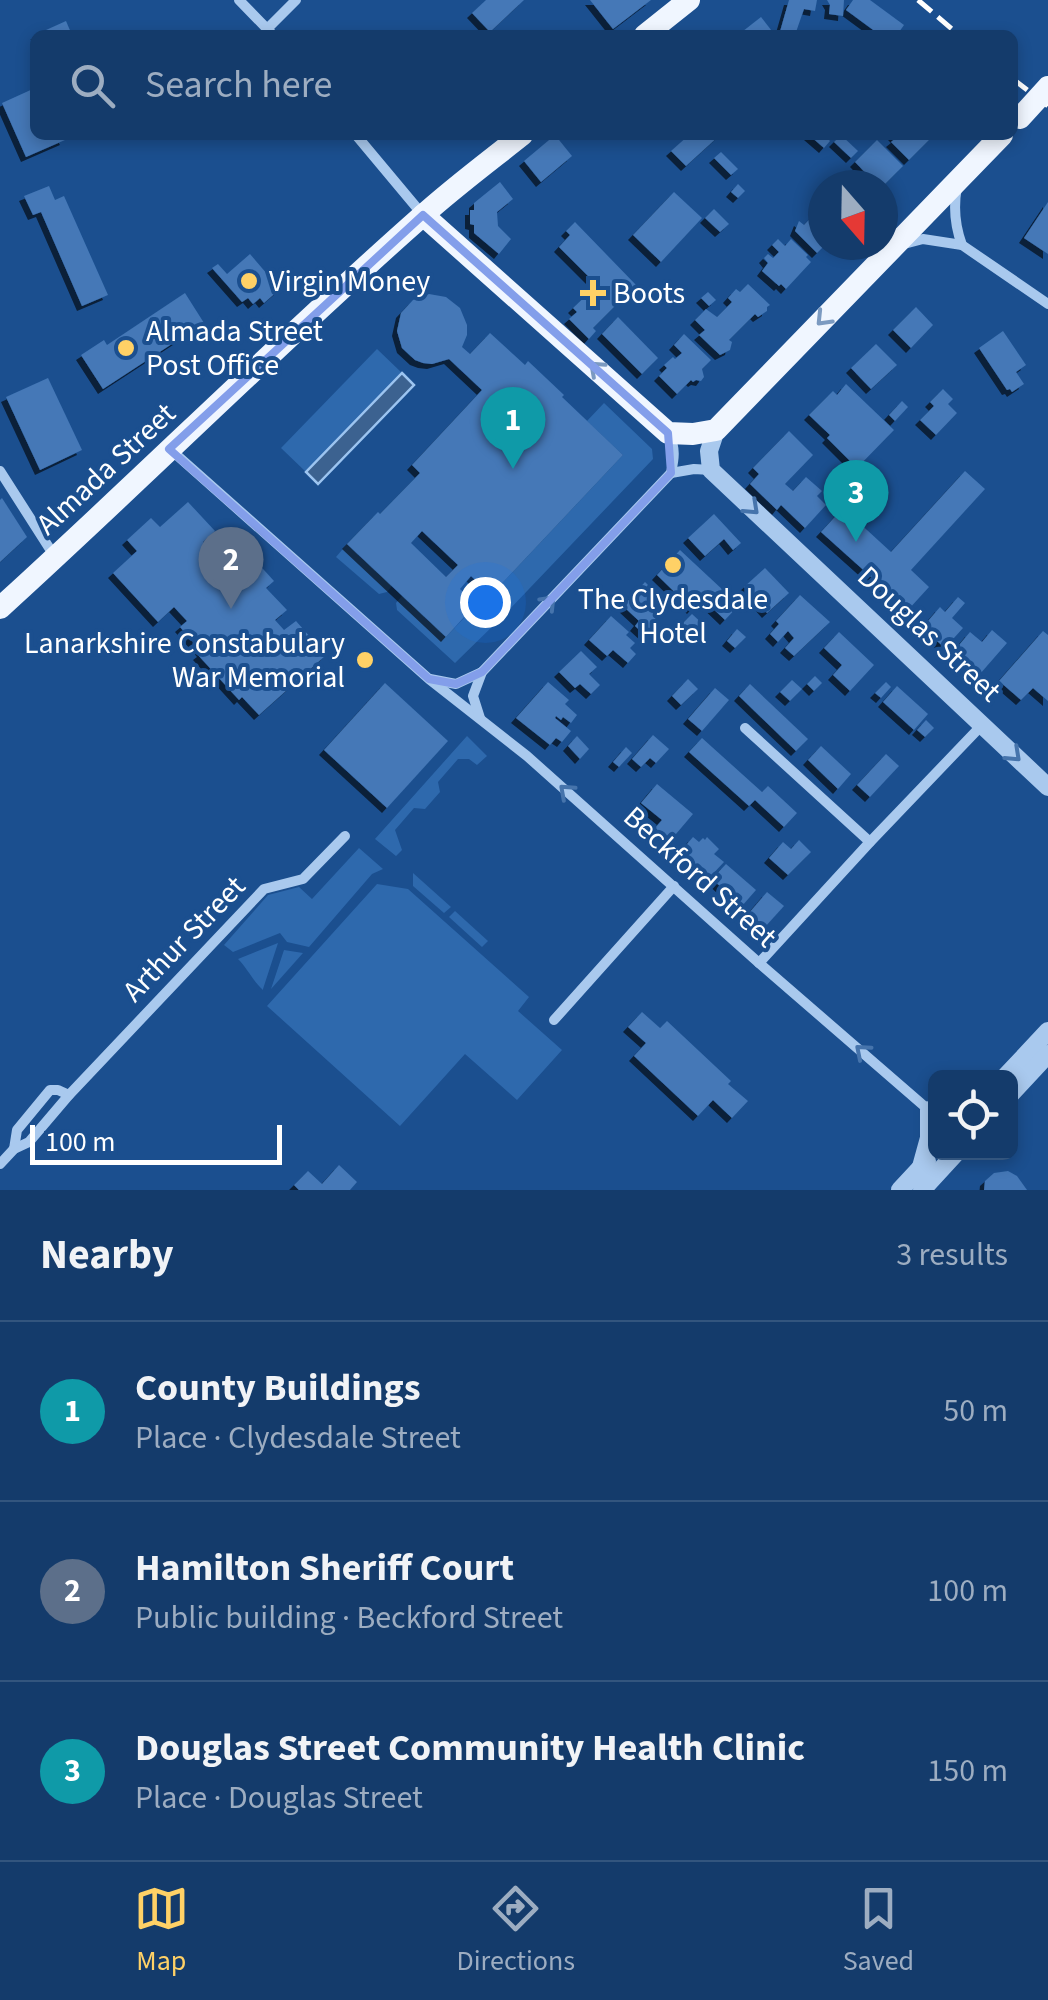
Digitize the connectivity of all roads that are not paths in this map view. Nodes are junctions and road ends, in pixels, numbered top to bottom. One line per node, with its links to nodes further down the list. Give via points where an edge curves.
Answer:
1 (239, 0): 4 (street)
2 (296, 0): 5 (street)
3 (688, 0): 6 (main road)
4 (268, 30)
5 (272, 30)
6 (651, 30)
7 (1048, 87): 8 (main road, bridge)
8 (1018, 119)
9 (360, 140): 13 (street)
10 (516, 140): 13 (main road, Almada Street)
11 (997, 140): 12 (main road)
12 (960, 177): 14 (main road); 15 (street, via 954,207)
13 (423, 215): 20 (main road, one-way to 13); 21 (main road, Almada Street)
14 (898, 241)
15 (962, 245): 16 (street, via 922,239); 18 (street)
16 (898, 246)
17 (879, 260): 19 (main road, one-way to 19)
18 (1048, 304)
19 (716, 430): 20 (main road); 22 (street, via 708,451)
20 (668, 433): 24 (street)
21 (170, 449): 25 (main road, Almada Street); 28 (street, Beckford Street)
22 (711, 470): 24 (street); 30 (street, Douglas Street, one-way to 30)
23 (0, 472): 25 (street)
24 (671, 474): 27 (street, one-way to 24)
25 (56, 558): 26 (main road, Almada Street)
26 (0, 608)
27 (482, 672): 28 (street, via 456,684); 29 (street, via 473,696)
28 (429, 679): 29 (street, Beckford Street)
29 (480, 719): 35 (street, Beckford Street, one-way to 29)
30 (982, 725): 32 (street, Douglas Street, one-way to 32); 34 (street)
31 (744, 728): 34 (street)
32 (1048, 787)
33 (345, 836): 42 (street, Arthur Street, via 304,879 264,890)
34 (870, 842): 36 (street)
35 (674, 886): 36 (street, Beckford Street); 37 (street)
36 (760, 963): 43 (street, Beckford Street, one-way to 36)
37 (554, 1020)
38 (1048, 1030): 40 (street)
39 (1048, 1054): 41 (street)
40 (1011, 1070)
41 (1018, 1086)
42 (69, 1094): 45 (street, Arthur Street, via 29,1142); 45 (street, Arthur Street, via 50,1090 17,1130)
43 (928, 1110)
44 (928, 1142): 49 (street)
45 (14, 1149): 48 (street, Arthur Street)
46 (928, 1160): 49 (street)
47 (950, 1160): 51 (street)
48 (0, 1164)
49 (921, 1168): 50 (street)
50 (900, 1190)
51 (922, 1190)

